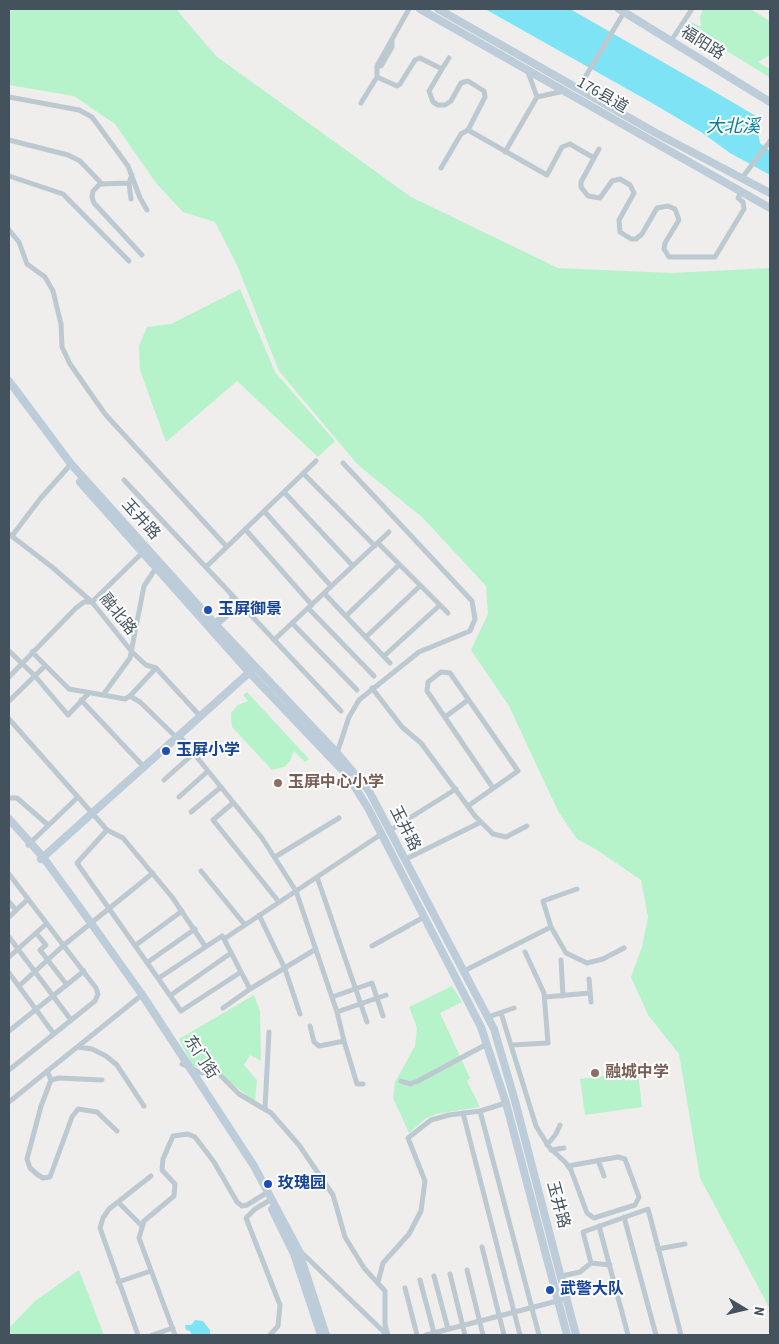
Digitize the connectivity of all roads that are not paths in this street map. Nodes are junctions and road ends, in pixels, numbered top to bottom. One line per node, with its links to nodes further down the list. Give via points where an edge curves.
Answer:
1 (409, 9): 6 (street)
2 (420, 9): 11 (street, 176县道)
3 (438, 9): 13 (street, 176县道)
4 (692, 9): 7 (street)
5 (623, 10): 7 (street, 福阳路); 13 (street, via 618,24)
6 (392, 39): 9 (street, via 392,47); 12 (street, via 377,66)
7 (671, 41): 17 (street, 福阳路)
8 (449, 58): 10 (street)
9 (381, 66)
10 (442, 69): 12 (street, via 420,58 415,60 397,86); 19 (street, via 429,91 433,102 445,105 461,83 468,81 484,91 485,97)
11 (527, 69): 14 (street, 176县道); 16 (street)
12 (377, 77): 18 (street)
13 (578, 89): 28 (street, 176县道)
14 (565, 91): 16 (street); 31 (street, 176县道)
15 (9, 97): 26 (street, via 79,110 92,118)
16 (537, 97): 23 (street)
17 (770, 102)
18 (361, 103)
19 (468, 130): 23 (street); 25 (street, via 461,134)
20 (9, 140): 30 (street, via 68,155 80,161)
21 (770, 141): 28 (street)
22 (599, 149): 24 (street)
23 (505, 152): 24 (street, via 547,175 562,147 570,144)
24 (594, 158): 31 (street, via 581,187 588,196 600,198 612,181 620,179 630,185 634,193 619,220 620,232 631,239 642,234 657,208 668,206 675,209 678,220 664,249 669,257 715,258 744,209 738,198)
25 (441, 168)
26 (132, 175): 29 (street); 35 (street)
27 (9, 176): 38 (street, via 63,194)
28 (742, 178): 32 (street, 176县道)
29 (129, 183): 30 (street); 33 (street)
30 (102, 184): 37 (street, via 93,192 94,203)
31 (740, 192): 34 (street, 176县道)
32 (770, 193)
33 (131, 199)
34 (770, 208)
35 (147, 210)
36 (9, 230): 52 (street, via 19,242 27,264 45,277 52,291 61,324 62,348 70,364 105,414)
37 (142, 255)
38 (129, 261)
39 (9, 382): 43 (street, 玉井路)
40 (9, 390): 43 (street, 玉井路)
41 (316, 461): 44 (street)
42 (343, 463): 84 (street, via 472,600 475,619 470,631 419,652)
43 (69, 466): 50 (street); 53 (street, 玉井路); 69 (street, 玉井路)
44 (304, 473): 46 (street); 51 (street)
45 (124, 480): 56 (street)
46 (284, 492): 47 (street); 55 (street)
47 (264, 511): 48 (street); 58 (street)
48 (245, 529): 52 (street); 64 (street)
49 (389, 532): 51 (street)
50 (10, 535): 62 (street, 融北路)
51 (376, 545): 54 (street); 55 (street)
52 (227, 546): 56 (street)
53 (142, 553): 57 (street, 玉井路); 62 (street)
54 (399, 565): 59 (street); 67 (street)
55 (353, 566): 58 (street)
56 (206, 567): 61 (street)
57 (156, 568): 74 (street, via 144,586); 80 (street, 玉井路)
58 (331, 586): 60 (street)
59 (420, 586): 63 (street); 70 (street)
60 (324, 593): 64 (street); 67 (street)
61 (232, 596): 65 (street); 69 (street, via 231,608)
62 (92, 602): 73 (street, via 84,602 76,608); 74 (street, 融北路)
63 (440, 605): 66 (street); 75 (street)
64 (310, 606): 68 (street); 82 (street)
65 (246, 610): 69 (street, via 234,610); 71 (street)
66 (448, 613)
67 (346, 616): 70 (street)
68 (292, 623): 71 (street); 85 (street)
69 (216, 624): 80 (street, 玉井路)
70 (366, 637): 75 (street)
71 (274, 640): 92 (street)
72 (9, 651): 77 (street)
73 (32, 652): 77 (street); 78 (street)
74 (132, 652): 79 (street, 融北路, via 146,665); 87 (street)
75 (384, 656): 76 (street)
76 (390, 663)
77 (22, 664): 81 (street); 83 (street)
78 (45, 666): 81 (street); 86 (street, via 69,689)
79 (156, 668): 88 (street); 93 (street, 融北路)
80 (252, 669): 93 (street); 97 (street, 玉井路); 120 (street, 玉井路, via 348,776)
81 (35, 676): 89 (street, via 68,715); 91 (street)
82 (374, 676)
83 (9, 677)
84 (372, 688): 97 (street, via 359,700 349,717); 104 (street, via 402,726 421,743)
85 (357, 690)
86 (88, 693): 87 (street); 89 (street)
87 (103, 695): 88 (street)
88 (130, 696): 96 (street)
89 (81, 700): 99 (street)
90 (468, 700): 94 (street); 94 (street, via 450,673 441,672 428,682 427,692); 103 (street, via 518,771)
91 (9, 701)
92 (341, 711)
93 (200, 716): 96 (street)
94 (444, 717): 103 (street)
95 (9, 719): 106 (street)
96 (178, 736): 98 (street); 99 (street)
97 (337, 753): 119 (street, 玉井路, via 369,791)
98 (193, 754): 100 (street); 101 (street)
99 (144, 767): 111 (street)
100 (208, 770): 102 (street); 105 (street)
101 (164, 780)
102 (221, 787): 108 (street); 110 (street)
103 (493, 788): 109 (street)
104 (456, 789): 109 (street); 119 (street)
105 (179, 796)
106 (78, 797): 111 (street); 116 (street)
107 (9, 798): 116 (street, via 17,798)
108 (233, 803): 122 (street); 133 (street, via 213,820)
109 (468, 806): 114 (street)
110 (190, 812)
111 (92, 813): 118 (street); 123 (street)
112 (339, 818): 122 (street)
113 (9, 819): 121 (street, 东门街)
114 (481, 822): 117 (street, via 493,834 506,836); 124 (street)
115 (9, 826): 121 (street, 东门街)
116 (48, 826): 121 (street)
117 (527, 826)
118 (107, 830): 126 (street, via 123,838); 134 (street, via 77,863)
119 (388, 831): 124 (street, 玉井路)
120 (380, 835): 128 (street); 139 (street, 玉井路)
121 (30, 844): 123 (street, 东门街)
122 (275, 857): 130 (street)
123 (42, 858): 141 (street, 东门街)
124 (404, 860): 162 (street, 玉井路)
125 (200, 871): 142 (street)
126 (153, 873): 134 (street); 136 (street)
127 (9, 874): 131 (street)
128 (318, 877): 130 (street); 170 (street)
129 (577, 889): 143 (street, via 543,901)
130 (296, 891): 133 (street); 154 (street)
131 (27, 900): 135 (street); 140 (street)
132 (9, 902): 135 (street)
133 (279, 902): 137 (street)
134 (111, 908): 141 (street); 149 (street)
135 (16, 910): 138 (street)
136 (182, 911): 144 (street); 149 (street)
137 (259, 915): 142 (street); 188 (street, via 285,969)
138 (9, 916)
139 (424, 917): 151 (street); 198 (street, 玉井路)
140 (46, 924): 145 (street); 148 (street)
141 (90, 924): 148 (street); 179 (street, 东门街); 203 (street, 东门街)
142 (245, 925): 147 (street)
143 (551, 927): 153 (street, via 566,953 587,963); 162 (street)
144 (195, 930): 150 (street); 160 (street)
145 (36, 933): 152 (street); 158 (street, via 46,944 40,950)
146 (9, 937): 152 (street)
147 (224, 939): 150 (street, via 222,936); 156 (street)
148 (64, 945): 158 (street); 161 (street)
149 (136, 945): 160 (street)
150 (205, 946): 166 (street)
151 (372, 946)
152 (18, 948): 157 (street); 163 (street)
153 (624, 948)
154 (316, 949): 171 (street); 177 (street)
155 (525, 952): 178 (street)
156 (231, 953): 164 (street); 173 (street)
157 (9, 957)
158 (48, 960): 163 (street); 168 (street)
159 (561, 960): 176 (street)
160 (148, 962): 166 (street)
161 (84, 971): 168 (street); 191 (street, via 98,991 97,998)
162 (464, 971): 190 (street, 玉井路)
163 (35, 972): 169 (street); 175 (street)
164 (241, 972): 171 (street); 173 (street, via 181,1011)
165 (9, 974): 169 (street)
166 (159, 978): 173 (street)
167 (589, 979): 172 (street)
168 (67, 985): 175 (street)
169 (19, 986): 185 (street)
170 (356, 988): 177 (street); 180 (street, via 372,983); 182 (street)
171 (250, 990): 183 (street)
172 (590, 993): 176 (street); 181 (street)
173 (170, 995)
174 (386, 995): 180 (street)
175 (52, 996): 185 (street); 191 (street)
176 (563, 996): 178 (street)
177 (332, 997): 186 (street)
178 (545, 997): 199 (street, via 548,1043)
179 (138, 998): 200 (street); 201 (street, 东门街)
180 (377, 998): 182 (street); 189 (street)
181 (591, 1002)
182 (361, 1004): 186 (street); 192 (street)
183 (222, 1008)
184 (514, 1008): 187 (street)
185 (35, 1010): 194 (street); 196 (street)
186 (338, 1012): 197 (street)
187 (501, 1013): 190 (street); 199 (street)
188 (300, 1014)
189 (383, 1016)
190 (488, 1017): 240 (street, 玉井路, via 515,1102)
191 (71, 1020): 196 (street)
192 (367, 1022)
193 (310, 1026): 197 (street, via 314,1042 319,1046)
194 (9, 1031)
195 (270, 1032): 212 (street)
196 (54, 1034): 202 (street)
197 (344, 1041): 208 (street, via 356,1084)
198 (487, 1044): 207 (street, via 418,1081 410,1084); 210 (street, 玉井路)
199 (512, 1045): 217 (street, via 536,1126)
200 (77, 1047): 204 (street); 211 (street, via 92,1049 117,1065)
201 (182, 1064): 203 (street); 224 (street, 东门街)
202 (9, 1070)
203 (191, 1070): 212 (street, via 217,1072 239,1094); 224 (street, 东门街)
204 (47, 1071): 205 (street); 209 (street)
205 (51, 1080): 206 (street); 216 (street, via 27,1159 30,1168 38,1175 43,1178 50,1176 78,1109 96,1112)
206 (102, 1080)
207 (401, 1082)
208 (363, 1084)
209 (9, 1102)
210 (506, 1103): 213 (street); 246 (street, 玉井路)
211 (144, 1106)
212 (265, 1108): 243 (street, via 299,1145 333,1195 345,1237 364,1268)
213 (480, 1111): 214 (street); 247 (street)
214 (463, 1113): 243 (street, via 431,1120 408,1138 425,1181 421,1211 409,1234 383,1263); 248 (street)
215 (560, 1125): 217 (street)
216 (117, 1131)
217 (547, 1145): 219 (street)
218 (564, 1148): 219 (street)
219 (551, 1150): 221 (street)
220 (598, 1160): 221 (street); 221 (street, via 626,1159 639,1197 635,1205 594,1218 587,1213); 223 (street)
221 (568, 1166)
222 (151, 1176): 225 (street)
223 (604, 1176)
224 (268, 1197): 227 (street, via 242,1206 195,1137 188,1134 173,1136 162,1170 175,1184 174,1196); 229 (street, 东门街); 232 (street, 东门街); 258 (street, via 246,1218 280,1305 278,1326)
225 (118, 1202): 227 (street); 242 (street, via 103,1218 100,1228)
226 (624, 1217): 228 (street); 233 (street, via 648,1209); 272 (street)
227 (141, 1225): 237 (street, via 139,1238)
228 (599, 1226): 234 (street, via 583,1232); 235 (street)
229 (289, 1243): 232 (street); 259 (street, 东门街)
230 (685, 1244): 233 (street)
231 (482, 1247): 249 (street)
232 (298, 1249): 260 (street, 东门街); 261 (street)
233 (658, 1249): 273 (street)
234 (591, 1263): 235 (street); 240 (street, via 580,1272)
235 (610, 1266): 271 (street)
236 (467, 1270): 250 (street)
237 (151, 1271): 242 (street); 252 (street)
238 (450, 1274): 251 (street)
239 (434, 1276): 253 (street)
240 (562, 1276): 245 (street, 玉井路)
241 (420, 1280): 254 (street)
242 (118, 1282): 255 (street)
243 (378, 1282): 261 (street, via 385,1291)
244 (406, 1288): 262 (street)
245 (568, 1299): 246 (street); 270 (street, 玉井路)
246 (559, 1301): 247 (street); 269 (street, 玉井路)
247 (532, 1308): 248 (street); 268 (street)
248 (514, 1312): 249 (street); 267 (street)
249 (499, 1316): 250 (street); 266 (street)
250 (480, 1321): 251 (street); 265 (street)
251 (462, 1326): 253 (street); 264 (street)
252 (173, 1328): 256 (street); 257 (street)
253 (448, 1330): 254 (street)
254 (438, 1333): 263 (street)
255 (138, 1335)
256 (152, 1335)
257 (176, 1335)
258 (270, 1335)
259 (321, 1335)
260 (326, 1335)
261 (387, 1335)
262 (417, 1335)
263 (426, 1335)
264 (465, 1335)
265 (483, 1335)
266 (504, 1335)
267 (520, 1335)
268 (539, 1335)
269 (567, 1335)
270 (576, 1335)
271 (628, 1335)
272 (656, 1335)
273 (681, 1335)

